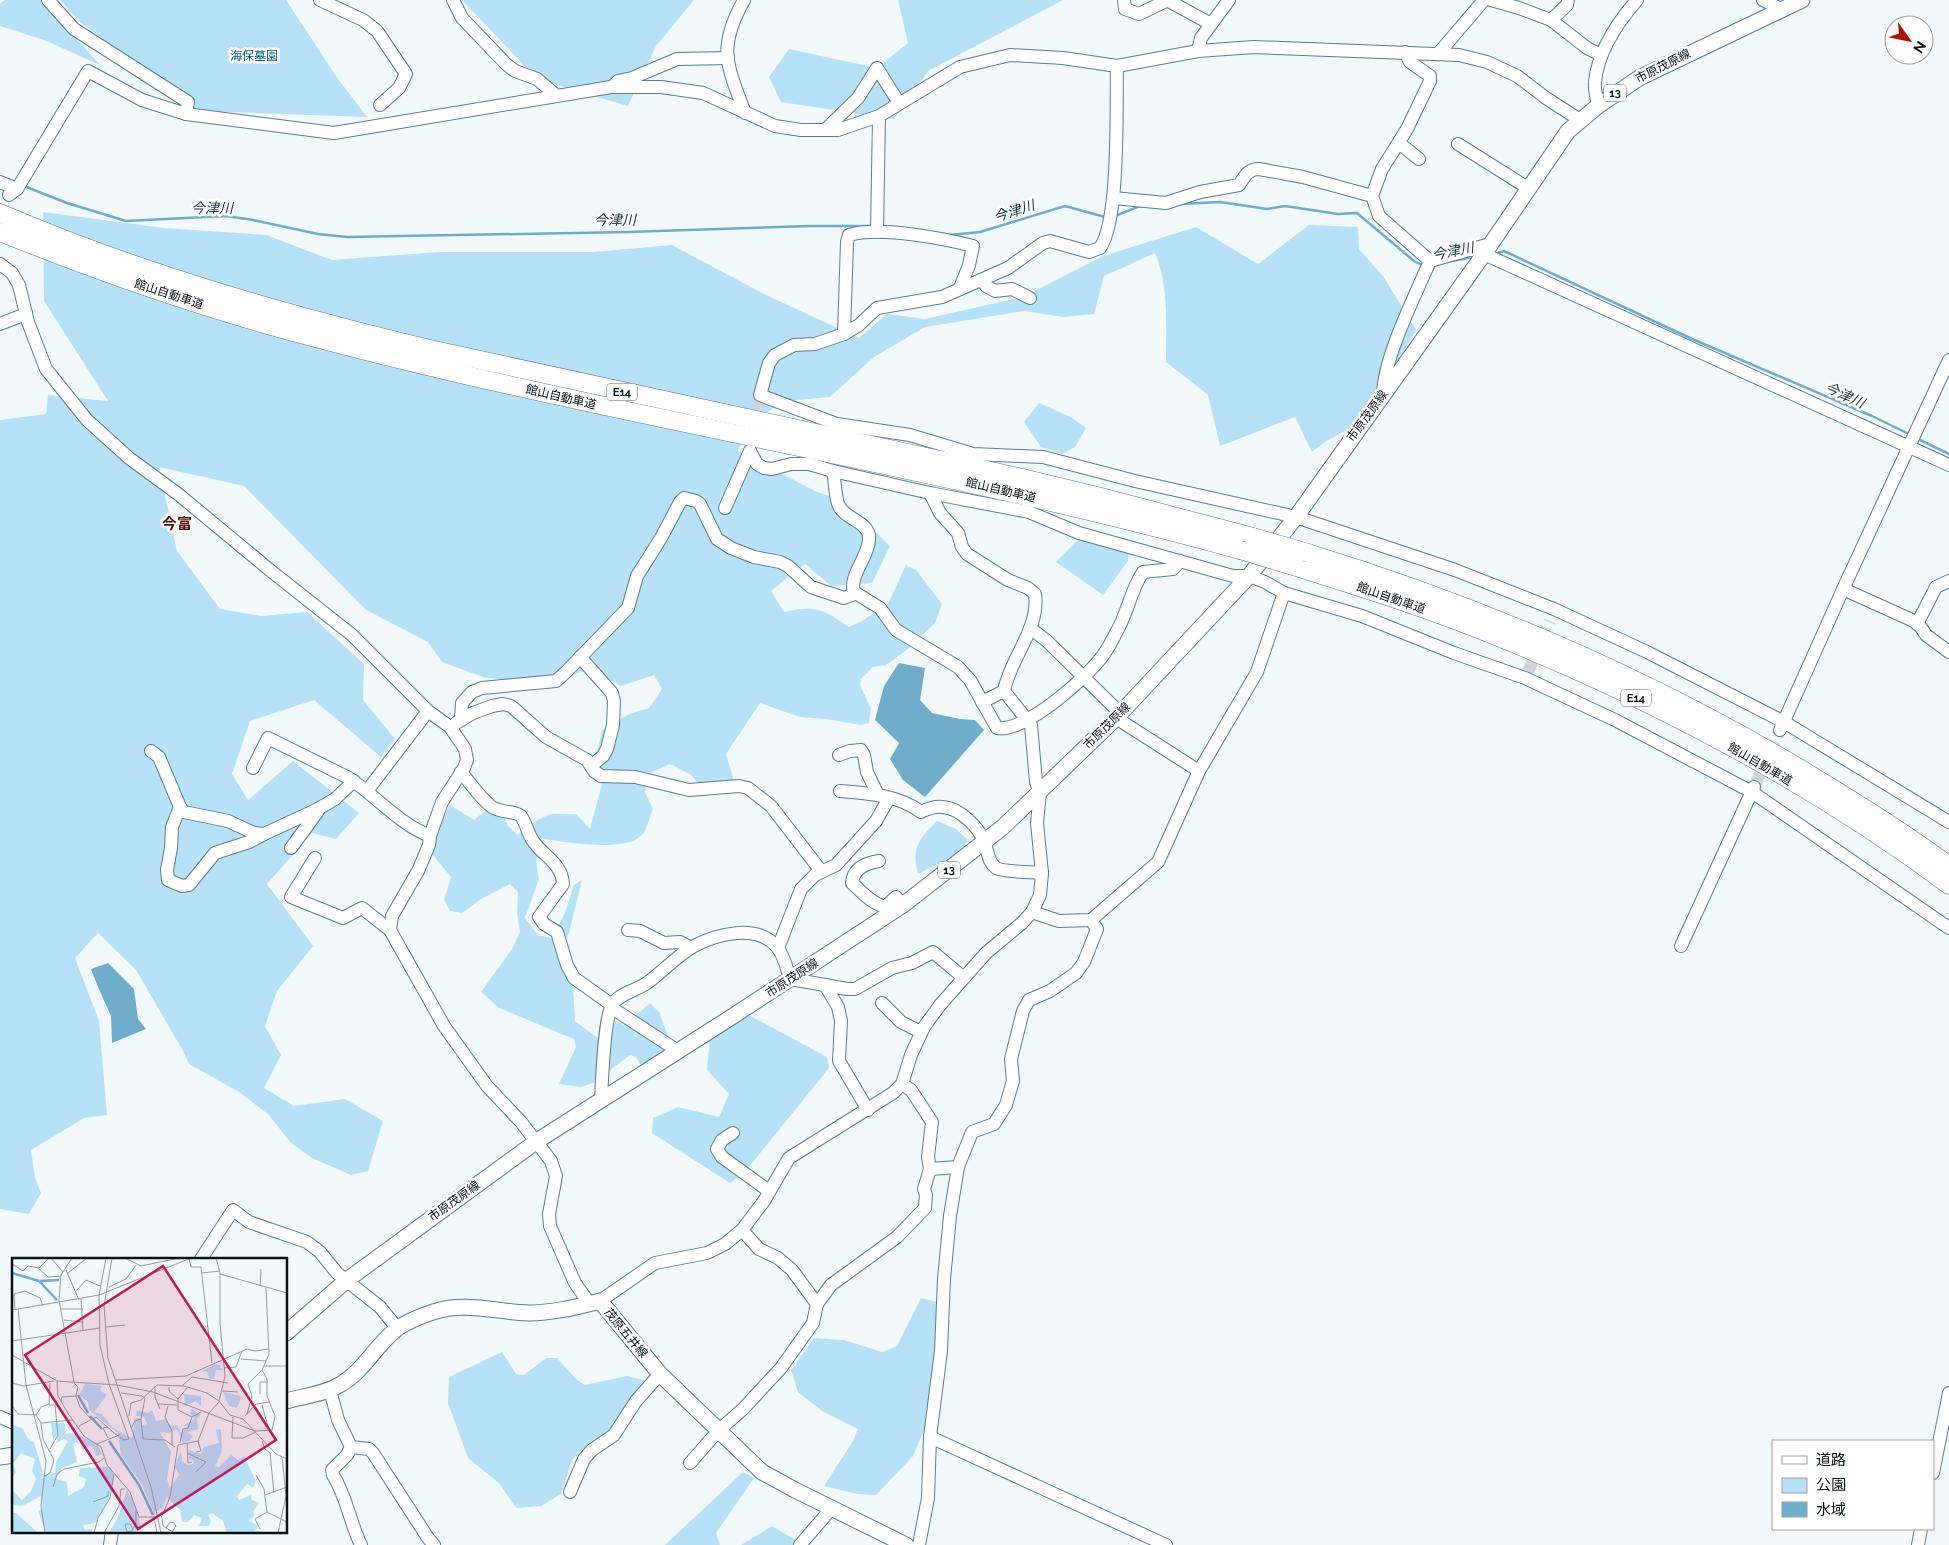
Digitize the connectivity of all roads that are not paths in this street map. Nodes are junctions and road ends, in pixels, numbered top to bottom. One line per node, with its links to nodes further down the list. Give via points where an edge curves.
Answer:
1 (48, 0): 29 (street, via 74,29 188,102)
2 (320, 0): 26 (street, via 363,20 377,31 406,74 399,88)
3 (744, 0): 21 (street, via 730,32)
4 (1124, 0): 5 (street, via 1125,9 1139,14)
5 (1167, 0): 16 (street)
6 (1229, 0): 16 (street)
7 (1484, 0): 19 (street)
8 (1491, 0): 15 (street)
9 (1568, 0): 15 (street)
10 (1637, 0): 20 (street)
11 (1763, 0): 14 (street)
12 (1802, 0): 14 (main road, 市原茂原線 / 13)
13 (456, 2): 24 (street, via 462,18 506,64 537,79)
14 (1782, 9): 27 (main road, 市原茂原線 / 13, via 1651,71)
15 (1551, 20): 20 (street)
16 (1211, 24): 17 (street, via 1201,38)
17 (1198, 51): 18 (street, via 1254,47); 22 (street)
18 (1405, 52): 19 (street); 33 (street, via 1410,62 1430,76 1430,81)
19 (1438, 54): 31 (street, via 1488,62 1517,76)
20 (1601, 55): 27 (street, via 1594,84)
21 (728, 58): 23 (street, via 677,59 618,81); 28 (street)
22 (1117, 66): 25 (street, via 1010,55 960,67); 39 (street)
23 (611, 87): 24 (street); 28 (street, via 661,87 703,93)
24 (557, 96): 29 (street, via 334,133)
25 (899, 103): 30 (street); 32 (street, via 877,68 858,98)
26 (380, 105)
27 (1598, 106): 31 (main road, 市原茂原線 / 13)
28 (745, 113): 32 (street, via 775,126)
29 (186, 114): 36 (street, via 142,100 88,71 13,192)
30 (879, 116): 32 (street, via 838,130); 42 (street)
31 (1580, 120): 37 (main road, 市原茂原線 / 13, via 1555,147)
32 (825, 130)
33 (1398, 143): 35 (street); 38 (street, via 1382,169)
34 (1458, 144): 37 (street)
35 (1419, 159)
36 (0, 182)
37 (1528, 188): 43 (main road, 市原茂原線 / 13)
38 (1372, 196): 39 (street, via 1303,177 1252,169 1239,185 1166,202); 44 (street, via 1379,216)
39 (1113, 198): 46 (street, via 1100,248 1089,252 1050,241 1008,268)
40 (0, 213): 100 (highway, 館山自動車道 / E14, bridge, via 182,280 355,331 1018,477 1308,552 1447,599 1583,656 1674,699 1756,742 1850,799)
41 (0, 232): 103 (highway, 館山自動車道 / E14, bridge, via 102,272 202,305 402,360 608,408 1014,493 1156,527 1296,566 1502,638 1667,713 1842,812)
42 (877, 232): 47 (street, via 943,238 972,246); 51 (street, via 849,235)
43 (1484, 253): 44 (street); 53 (main road, 市原茂原線 / 13); 54 (street)
44 (1430, 261): 53 (street, via 1388,366)
45 (0, 264): 49 (street, via 12,273 19,285)
46 (982, 280): 47 (street); 48 (street, via 995,291 1012,289)
47 (960, 288): 51 (street, via 942,297 877,308)
48 (1030, 298)
49 (26, 314): 50 (street); 73 (street, via 46,369 87,420 129,458 352,635)
50 (0, 324)
51 (844, 334): 59 (street, via 815,344 794,345 774,355 760,395 837,424 910,434 973,454 1043,457)
52 (1949, 360): 54 (street)
53 (1383, 394): 59 (main road, 市原茂原線 / 13)
54 (1909, 447): 55 (street); 63 (street)
55 (1949, 466)
56 (833, 471): 57 (street); 58 (street, via 809,464 764,468 757,464 750,451); 64 (street, via 838,506 869,533 852,589)
57 (930, 493): 60 (street, via 1029,512 1078,533); 67 (street, via 940,514 958,533 967,554 1035,594)
58 (725, 508)
59 (1296, 517): 61 (main road, 市原茂原線 / 13); 77 (street, via 1455,570 1552,615 1647,652)
60 (1180, 561): 61 (street, via 1233,576); 70 (street, via 1173,569 1143,572 1117,632)
61 (1249, 576): 65 (street); 74 (main road, 市原茂原線 / 13)
62 (1949, 581): 66 (street, via 1936,587)
63 (1843, 589): 66 (street); 77 (street)
64 (854, 592): 69 (street, via 844,598 811,587 780,562 731,548 717,539 700,504 684,498 637,576 628,608); 72 (street, via 880,608 896,630 958,667 970,680)
65 (1284, 593): 83 (street, via 1257,672); 86 (street, via 1362,616 1454,653 1526,675)
66 (1917, 624): 68 (street)
67 (1030, 628): 70 (street); 71 (street)
68 (1949, 652)
69 (580, 657): 75 (street, via 556,681 493,686 472,692 462,703); 81 (street, via 612,693 614,701 607,749)
70 (1084, 678): 74 (street); 76 (street)
71 (1004, 691): 72 (street); 76 (street)
72 (982, 702): 76 (street, via 997,728 1007,728)
73 (428, 711): 78 (street); 87 (street)
74 (1118, 716): 83 (street); 89 (main road, 市原茂原線 / 13)
75 (461, 719): 78 (street); 81 (street, via 492,706 511,706 546,737 587,760)
76 (1027, 720): 89 (street, via 1031,725 1036,782)
77 (1782, 726): 93 (street)
78 (450, 728): 84 (street, via 465,750 467,760)
79 (151, 751): 91 (street, via 159,757)
80 (840, 755): 90 (street, via 861,750 867,772)
81 (591, 766): 101 (street, via 601,776 635,777 689,790 748,788 771,806)
82 (253, 768): 85 (street, via 268,738)
83 (1199, 771): 106 (street, via 1158,862)
84 (462, 772): 95 (street, via 442,802); 117 (street, via 492,807 521,816 533,842 559,868 562,884 539,917 558,932 574,978)
85 (354, 781): 87 (street); 92 (street)
86 (1753, 789): 107 (street); 110 (street)
87 (367, 790): 95 (street, via 391,812)
88 (840, 791): 90 (street)
89 (1040, 792): 96 (main road, 市原茂原線 / 13); 102 (street, via 1037,823)
90 (884, 796): 96 (street, via 915,807 920,812 942,806 954,809 975,827); 101 (street, via 876,821 836,865)
91 (180, 807): 94 (street, via 184,812 228,821); 94 (street, via 172,827 166,870 168,880 174,884 189,885 215,853)
92 (319, 809): 94 (street); 97 (street)
93 (1949, 822)
94 (264, 834)
95 (430, 836): 108 (street, via 430,846 392,916)
96 (985, 842): 102 (street, via 988,858 998,869); 104 (main road, 市原茂原線 / 13)
97 (291, 848)
98 (316, 858): 108 (street, via 291,897 344,918 362,908)
99 (879, 862): 104 (street, via 862,866 852,882 879,905 885,907 896,897)
100 (1949, 866)
101 (821, 871): 112 (street, via 801,888)
102 (1042, 873): 105 (street, via 1040,895)
103 (1949, 885)
104 (903, 905): 114 (main road, 市原茂原線 / 13)
105 (1032, 912): 106 (street, via 1059,921); 113 (street, via 986,953)
106 (1091, 920): 125 (street, via 1097,929 1076,973 1029,1000 1023,1011 1011,1059 1013,1081 1006,1106 994,1124 972,1132)
107 (1949, 928)
108 (390, 930): 124 (street, via 444,1026 487,1086)
109 (628, 930): 111 (street, via 640,931 664,942 680,942)
110 (1681, 946)
111 (691, 948): 112 (street, via 735,933 756,934); 117 (street)
112 (778, 948): 114 (street)
113 (964, 978): 115 (street, via 933,952 912,964 892,968 855,989); 118 (street)
114 (790, 979): 115 (street); 119 (main road, 市原茂原線 / 13)
115 (825, 985): 122 (street, via 838,1007 841,1021 839,1061)
116 (882, 1003): 118 (street, via 901,1022)
117 (612, 1006): 119 (street); 121 (street)
118 (921, 1032): 120 (street)
119 (678, 1051): 121 (main road, 市原茂原線 / 13)
120 (902, 1084): 122 (street); 126 (street, via 912,1090 932,1122 928,1157)
121 (601, 1100): 124 (main road, 市原茂原線 / 13)
122 (868, 1110): 127 (street, via 789,1158)
123 (733, 1133): 127 (street, via 722,1140 717,1149)
124 (537, 1141): 130 (main road, 市原茂原線 / 13); 131 (street, via 551,1161 556,1176 550,1226 575,1283)
125 (958, 1167): 126 (street); 142 (street, via 950,1216 941,1351)
126 (930, 1169): 132 (street, via 924,1189 925,1208 886,1246 837,1279)
127 (769, 1191): 128 (street)
128 (742, 1230): 131 (street, via 725,1244 707,1252 655,1262); 132 (street, via 760,1249 792,1270)
129 (202, 1258): 130 (street, via 233,1210 249,1222 307,1242)
130 (347, 1280): 133 (street, via 380,1307); 134 (main road, 市原茂原線 / 13)
131 (594, 1302): 133 (main road, 茂原五井線, via 541,1313 453,1308 435,1311); 135 (main road, 茂原五井線)
132 (817, 1304): 141 (street, via 812,1323 781,1368)
133 (398, 1328): 136 (main road, 茂原五井線, via 360,1370)
134 (288, 1331)
135 (660, 1374): 141 (main road, 茂原五井線); 146 (street, via 636,1400 614,1435 584,1459)
136 (330, 1390): 138 (main road, 茂原五井線); 143 (street, via 338,1420)
137 (1949, 1393): 145 (street)
138 (288, 1400)
139 (0, 1417): 140 (street)
140 (12, 1422)
141 (718, 1431): 144 (street); 147 (main road, 茂原五井線, via 762,1472)
142 (930, 1437): 153 (street, via 928,1498); 154 (street)
143 (351, 1447): 149 (street, via 332,1470 354,1532); 150 (street, via 369,1449 373,1453)
144 (690, 1463)
145 (1934, 1468)
146 (570, 1492)
147 (832, 1508): 151 (street); 152 (main road, 茂原五井線)
148 (1922, 1530): 155 (street)
149 (362, 1545)
150 (434, 1545)
151 (800, 1545)
152 (906, 1545)
153 (919, 1545)
154 (1166, 1545)
155 (1918, 1545)

